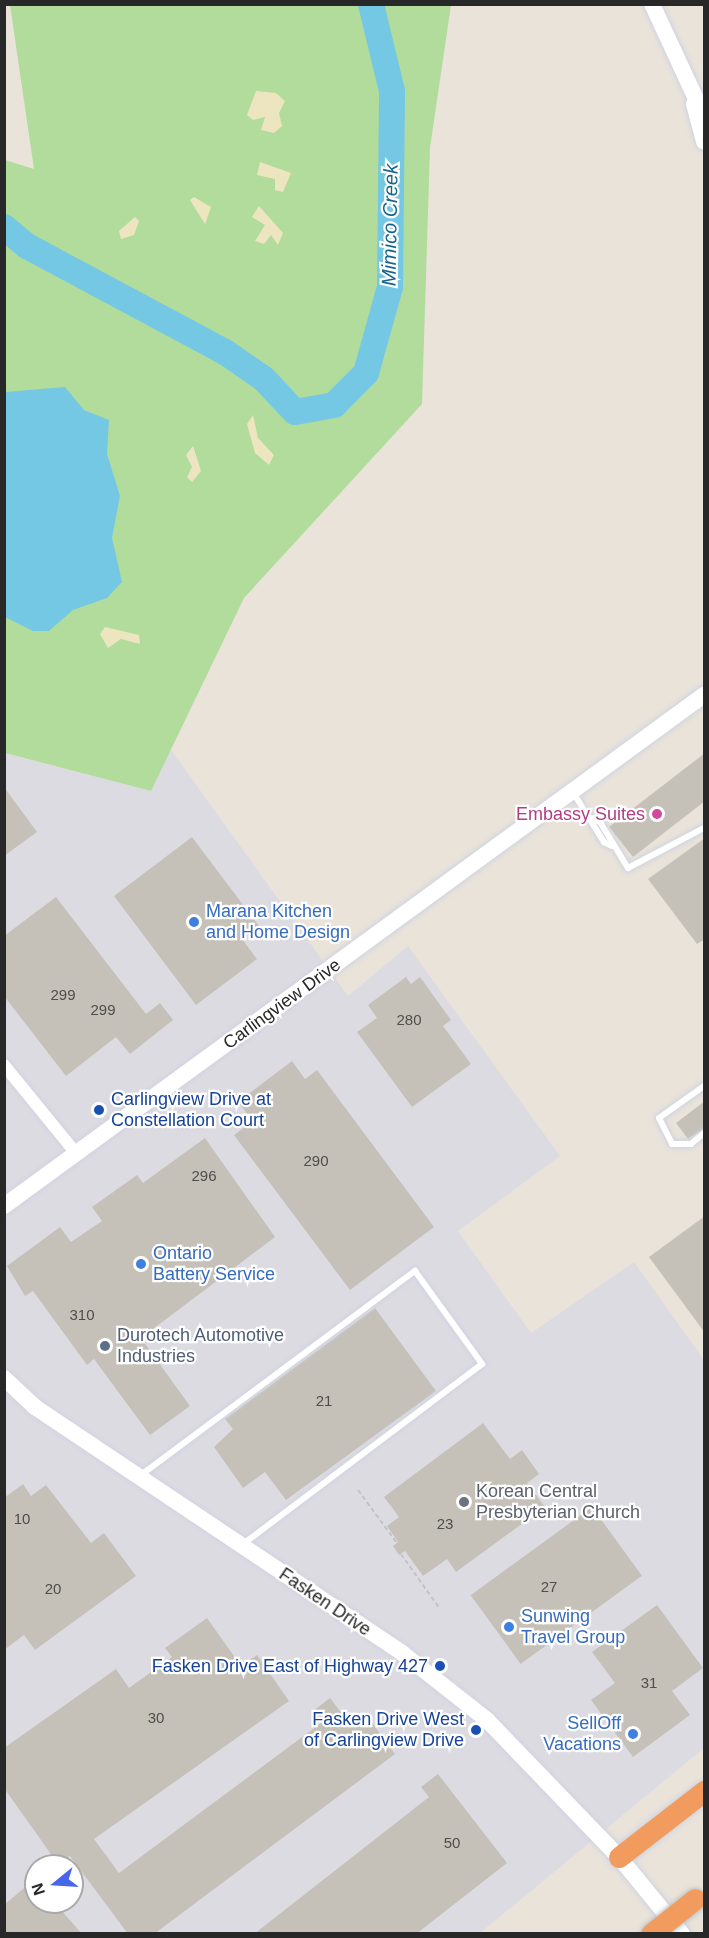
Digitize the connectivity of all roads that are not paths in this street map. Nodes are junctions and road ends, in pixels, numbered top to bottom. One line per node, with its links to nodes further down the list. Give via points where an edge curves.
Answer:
1 (652, 4): 2 (main road)
2 (687, 80): 3 (main road); 4 (main road)
3 (705, 116)
4 (705, 142)
5 (705, 695): 6 (main road, Carlingview Drive)
6 (574, 794): 7 (lane, via 604,842 612,846 628,868 640,866); 11 (main road, Carlingview Drive)
7 (705, 828)
8 (4, 1065): 11 (street)
9 (705, 1086): 10 (lane, via 659,1118 672,1144 691,1144)
10 (705, 1133)
11 (75, 1152): 12 (main road, Carlingview Drive)
12 (4, 1206)
13 (4, 1378): 14 (main road, Fasken Drive, via 35,1407)
14 (138, 1477): 15 (main road, Fasken Drive); 15 (lane, via 415,1271 482,1364)
15 (240, 1546): 17 (main road, Fasken Drive, via 402,1653 488,1720)
16 (705, 1791): 17 (highway)
17 (620, 1857): 20 (main road, Fasken Drive)
18 (700, 1895): 19 (highway, bridge)
19 (651, 1934)
20 (682, 1934)

